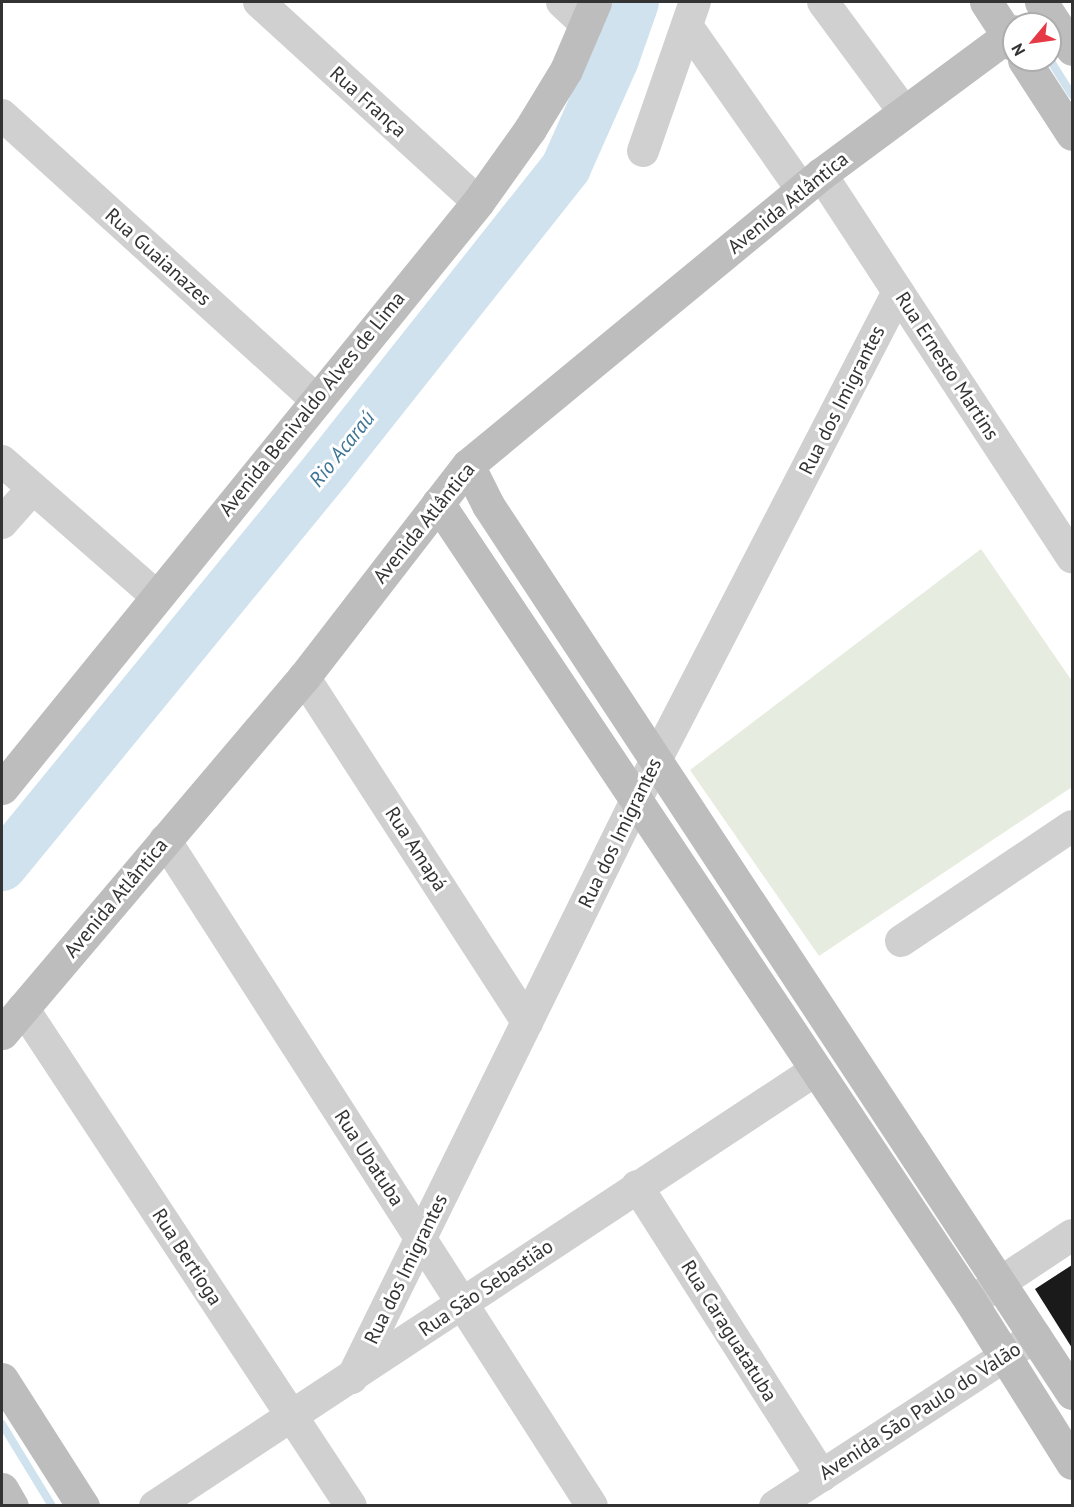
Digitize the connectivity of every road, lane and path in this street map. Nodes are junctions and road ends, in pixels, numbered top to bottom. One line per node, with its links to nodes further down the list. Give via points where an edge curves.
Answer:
1 (259, 2): 15 (street, Rua França)
2 (562, 2): 6 (street)
3 (823, 2): 10 (street)
4 (986, 2): 5 (street)
5 (1003, 12)
6 (591, 13): 15 (street, Avenida Benivaldo Alves de Lima, via 530,129)
7 (691, 14): 13 (street); 14 (street, Rua Ernesto Martins)
8 (1002, 43): 10 (street, Avenida Atlântica)
9 (1046, 72): 12 (street)
10 (904, 112): 14 (street, Avenida Atlântica)
11 (2, 115): 17 (street, Rua Guaianazes)
12 (1072, 134)
13 (643, 151)
14 (812, 182): 16 (street, Rua Ernesto Martins); 19 (street, Avenida Atlântica)
15 (478, 202): 17 (street, Avenida Benivaldo Alves de Lima)
16 (898, 292): 23 (street, Rua Ernesto Martins); 26 (street, Rua dos Imigrantes)
17 (315, 399): 24 (street, Avenida Benivaldo Alves de Lima)
18 (2, 461): 20 (street)
19 (468, 465): 21 (street, Avenida Atlântica); 26 (street, via 488,505)
20 (32, 489): 22 (street); 24 (street)
21 (438, 503): 25 (street, Avenida Atlântica); 28 (street)
22 (2, 524)
23 (1072, 557)
24 (156, 596): 27 (street, Avenida Benivaldo Alves de Lima)
25 (304, 677): 30 (street, Avenida Atlântica); 33 (street, Rua Amapá)
26 (656, 760): 28 (street, Rua dos Imigrantes); 39 (street)
27 (2, 788)
28 (636, 800): 33 (street, Rua dos Imigrantes); 35 (street)
29 (1072, 826): 31 (street)
30 (165, 840): 32 (street, Avenida Atlântica); 38 (street, Rua Ubatuba)
31 (901, 941)
32 (23, 1008): 34 (street, Avenida Atlântica); 47 (street, Rua Bertioga)
33 (527, 1022): 38 (street, Rua dos Imigrantes)
34 (2, 1033)
35 (816, 1070): 36 (street, Rua São Sebastião); 40 (street)
36 (637, 1186): 41 (street, Rua São Sebastião); 49 (street, Rua Caraguatatuba)
37 (1072, 1235): 39 (street)
38 (421, 1239): 41 (street, Rua Ubatuba); 44 (street, Rua dos Imigrantes)
39 (1001, 1282): 40 (street); 42 (street)
40 (971, 1302): 43 (street)
41 (462, 1304): 44 (street, Rua São Sebastião); 56 (street, Rua Ubatuba)
42 (1036, 1336): 43 (street, Avenida São Paulo do Valão); 46 (street)
43 (1005, 1356): 48 (street); 49 (street, Avenida São Paulo do Valão)
44 (352, 1378): 47 (street, Rua São Sebastião)
45 (2, 1379): 53 (street)
46 (1072, 1393)
47 (292, 1416): 54 (street, Rua São Sebastião); 55 (street, Rua Bertioga)
48 (1072, 1463)
49 (822, 1476): 51 (street, Avenida São Paulo do Valão)
50 (2, 1489): 52 (street)
51 (788, 1502)
52 (12, 1506)
53 (83, 1506)
54 (155, 1506)
55 (351, 1506)
56 (592, 1506)

